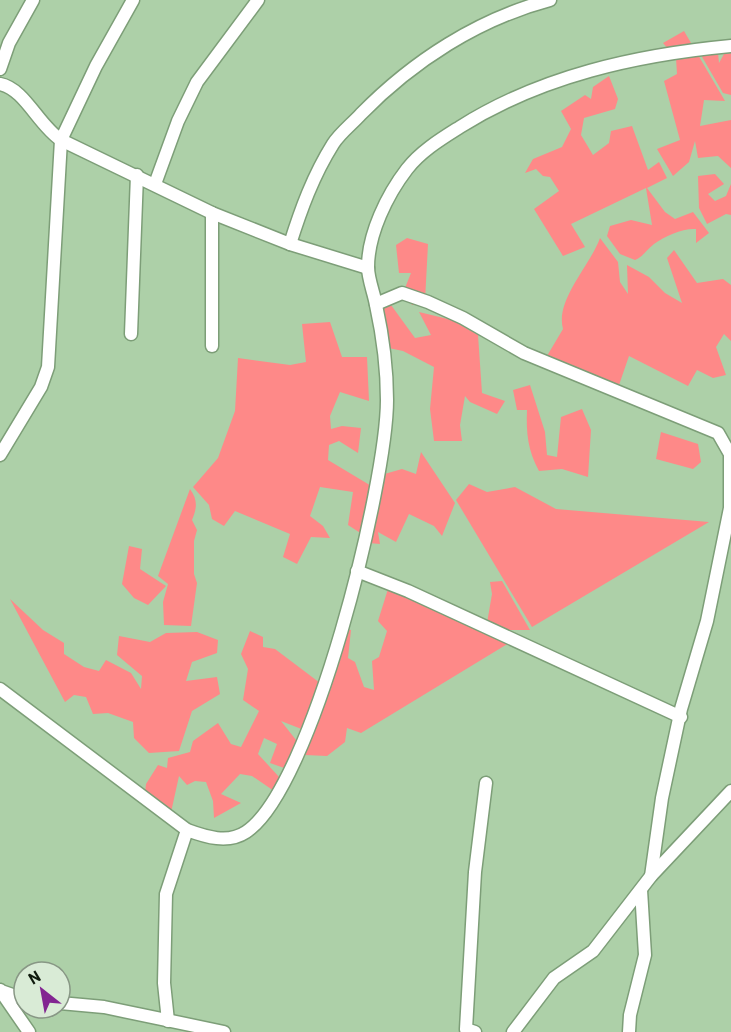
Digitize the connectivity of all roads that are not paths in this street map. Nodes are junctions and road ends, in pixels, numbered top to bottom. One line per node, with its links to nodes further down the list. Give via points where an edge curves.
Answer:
1 (33, 0): 6 (street, via 9,43)
2 (133, 0): 8 (street)
3 (258, 0): 10 (street, via 197,82)
4 (550, 0): 12 (street, via 475,29 425,58 377,98 334,142 308,189)
5 (731, 46): 13 (street, via 640,60 560,79 509,99 471,120 439,140 408,167 378,222)
6 (0, 69)
7 (0, 84): 8 (street, via 21,96 43,127)
8 (61, 140): 9 (street); 18 (street, via 48,367 41,387)
9 (137, 175): 10 (street); 15 (street)
10 (155, 184): 11 (street)
11 (212, 213): 12 (street); 16 (street)
12 (290, 244): 13 (street)
13 (368, 268): 14 (street)
14 (376, 304): 17 (street, via 402,293 428,302 524,353 718,433); 19 (street, via 386,373 385,434)
15 (131, 334)
16 (212, 346)
17 (731, 454): 21 (street, via 730,508 720,563)
18 (0, 455)
19 (357, 571): 21 (street); 24 (street, via 332,666 279,791 245,832 227,838 208,838)
20 (0, 689): 24 (street)
21 (681, 717): 25 (street, via 662,798)
22 (486, 783): 32 (street, via 469,947 466,1029)
23 (731, 791): 25 (street)
24 (187, 830): 29 (street, via 165,894 164,983)
25 (651, 876): 26 (street)
26 (640, 890): 33 (street, via 593,951 554,978); 34 (street, via 645,955)
27 (0, 990): 30 (street)
28 (72, 1004): 29 (street)
29 (168, 1021): 31 (street)
30 (28, 1032)
31 (224, 1032)
32 (475, 1032)
33 (513, 1032)
34 (629, 1032)

